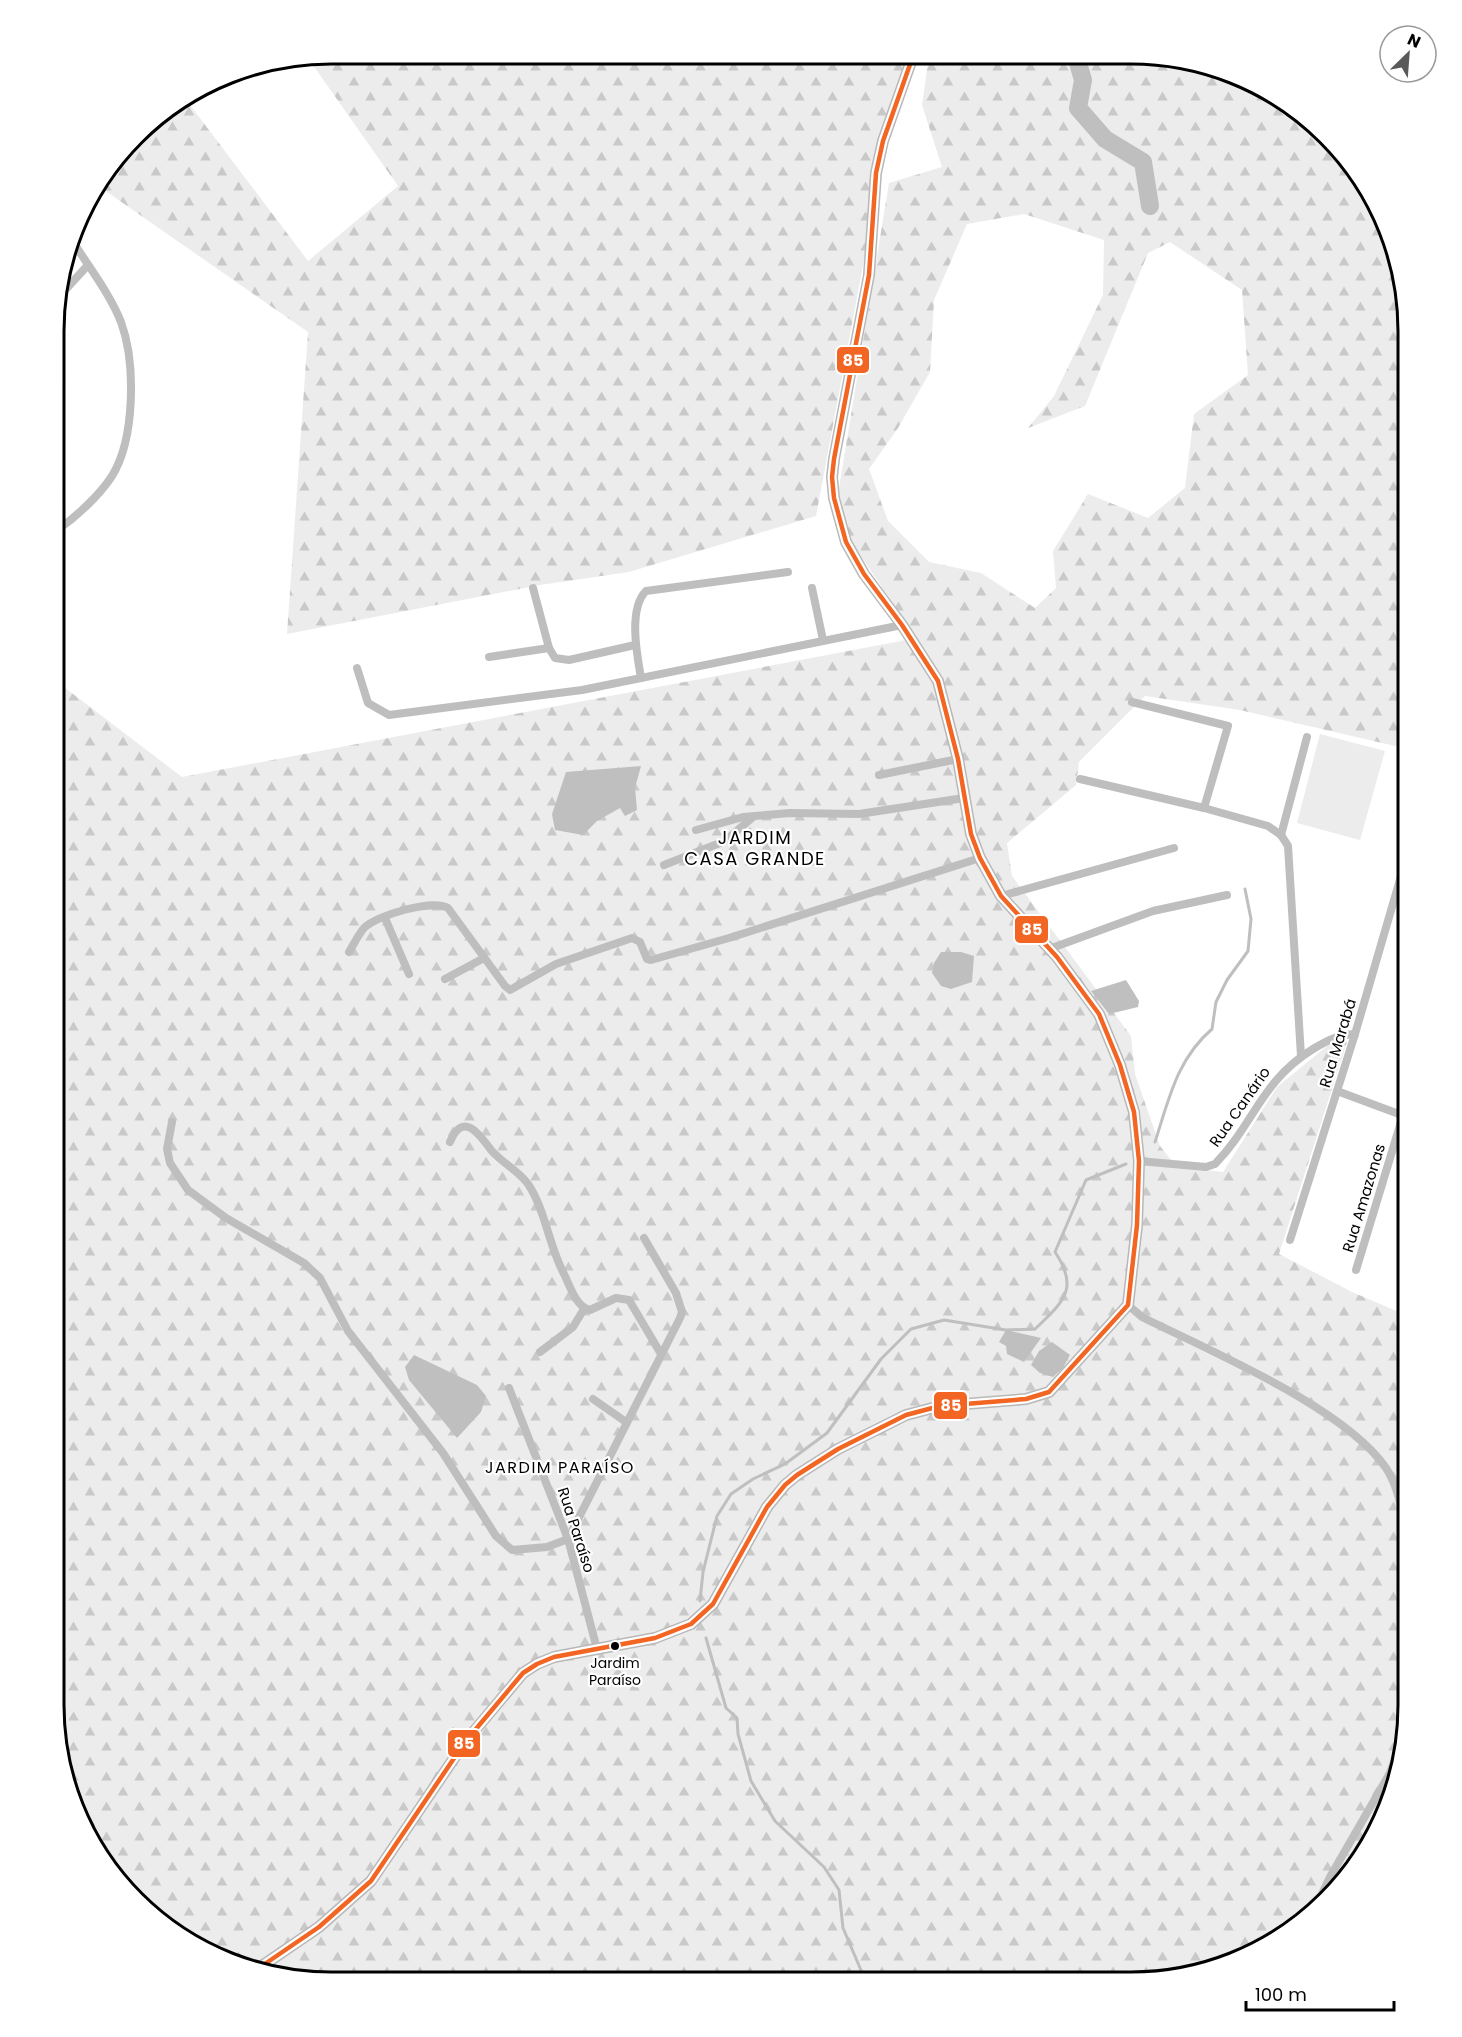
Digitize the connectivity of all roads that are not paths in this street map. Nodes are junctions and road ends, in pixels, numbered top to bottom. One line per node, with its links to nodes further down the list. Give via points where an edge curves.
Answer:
1 (910, 64): 9 (main road, via 876,173 868,275 832,477 837,516 846,542)
2 (78, 249): 3 (street)
3 (87, 265): 4 (street); 5 (street, via 122,324 130,371 130,403 124,448 112,476)
4 (69, 285)
5 (64, 525)
6 (788, 572): 11 (street, via 646,591 637,620)
7 (533, 588): 12 (street)
8 (812, 588): 10 (street)
9 (902, 625): 10 (street); 18 (main road, via 938,681)
10 (823, 640): 15 (street)
11 (635, 645): 12 (street, via 569,660 555,658); 15 (street)
12 (549, 648): 13 (street)
13 (489, 657)
14 (357, 668): 15 (street, via 368,703 389,715)
15 (640, 678)
16 (1132, 702): 22 (street, via 1228,726)
17 (1307, 737): 25 (street)
18 (958, 759): 19 (street); 21 (main road)
19 (879, 775)
20 (1080, 779): 22 (street)
21 (964, 798): 23 (street, via 859,814); 27 (main road)
22 (1204, 808): 25 (street, via 1269,826)
23 (753, 817): 24 (street); 28 (street, via 725,841)
24 (696, 830)
25 (1281, 835): 39 (street, via 1288,846)
26 (1174, 848): 31 (street)
27 (980, 858): 31 (main road); 35 (street, via 651,960 640,942 632,938 556,964 510,990)
28 (664, 865)
29 (1398, 886): 38 (street, Rua Marabá)
30 (1227, 895): 33 (street, via 1153,911)
31 (1001, 896): 33 (main road)
32 (385, 918): 34 (street, via 365,927); 35 (street, via 419,906 440,904 448,908); 36 (street)
33 (1049, 949): 45 (main road, via 1077,982 1103,1024 1129,1093)
34 (349, 952)
35 (484, 958): 37 (street)
36 (409, 974)
37 (445, 979)
38 (1355, 1034): 39 (street, Rua Canário, via 1333,1037); 40 (street, Rua Marabá)
39 (1301, 1056): 45 (street, Rua Canário, via 1278,1076 1215,1164 1206,1167)
40 (1337, 1091): 41 (street); 47 (street, Rua Marabá)
41 (1398, 1113)
42 (172, 1122): 57 (street, via 167,1149 170,1162 188,1190 226,1218 304,1263 320,1278 348,1331 443,1453 505,1546 531,1550)
43 (1398, 1138): 48 (street, Rua Amazonas)
44 (450, 1142): 50 (street, via 456,1131 473,1128 499,1158 522,1176 535,1197 555,1256)
45 (1139, 1161): 49 (main road)
46 (644, 1238): 52 (street, via 676,1293 682,1312)
47 (1290, 1240)
48 (1356, 1270)
49 (1128, 1305): 56 (street, via 1142,1317 1306,1401 1351,1432 1387,1469); 58 (main road, via 1049,1392 906,1414 804,1470 767,1507 735,1569 706,1612 664,1636)
50 (584, 1309): 51 (street, via 573,1326); 52 (street, via 616,1298 629,1300)
51 (540, 1352)
52 (661, 1354): 55 (street)
53 (510, 1388): 57 (street, Rua Paraíso)
54 (593, 1399): 55 (street)
55 (626, 1422): 57 (street)
56 (1398, 1496)
57 (568, 1539): 58 (street, Rua Paraíso)
58 (597, 1649): 61 (main road, via 554,1658 523,1673 465,1742 371,1881 319,1927)
59 (1387, 1778): 60 (street)
60 (1325, 1888)
61 (265, 1964)

